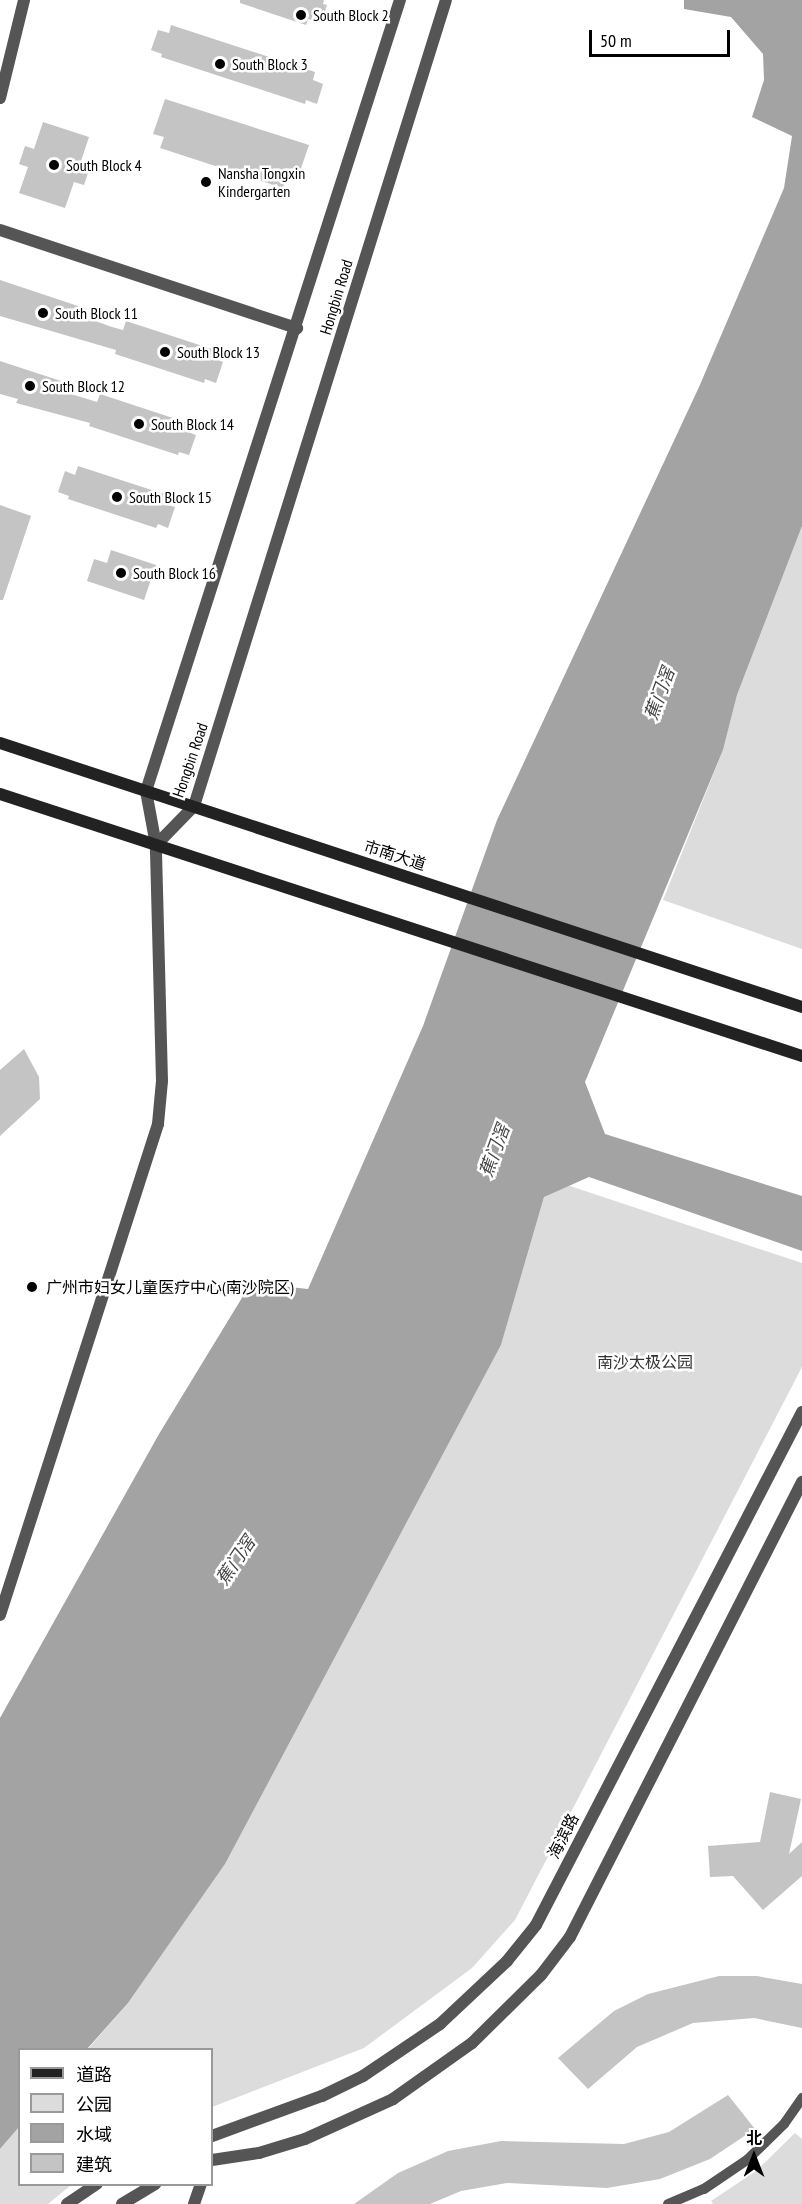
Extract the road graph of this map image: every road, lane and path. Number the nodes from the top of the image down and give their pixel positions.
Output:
1 (24, 0) edge
2 (400, 0) edge
3 (446, 0) edge
4 (0, 98) edge
5 (0, 230) edge
6 (297, 328) junction
7 (0, 743) edge
8 (146, 791) junction
9 (0, 794) edge
10 (194, 806) junction
11 (156, 845) junction
12 (802, 1007) edge
13 (802, 1056) edge
14 (802, 1412) edge
15 (802, 1482) edge
16 (0, 1616) edge
17 (802, 2098) edge
18 (213, 2136) edge
19 (213, 2160) edge
20 (94, 2186) edge
21 (152, 2186) edge
22 (200, 2186) edge
23 (67, 2204) edge
24 (122, 2204) edge
25 (194, 2204) edge
26 (668, 2204) edge

1 - 4 street
2 - 6 street, Hongbin Road
3 - 10 street, Hongbin Road
5 - 6 street
6 - 8 street, Hongbin Road
7 - 8 main road, 市南大道
8 - 10 main road, 市南大道
8 - 11 street, Hongbin Road
9 - 11 main road
10 - 11 street, Hongbin Road
10 - 12 main road, 市南大道
11 - 13 main road
11 - 16 street
14 - 18 street, 海滨路
15 - 19 street
17 - 26 lane
20 - 23 street
21 - 24 street
22 - 25 street

